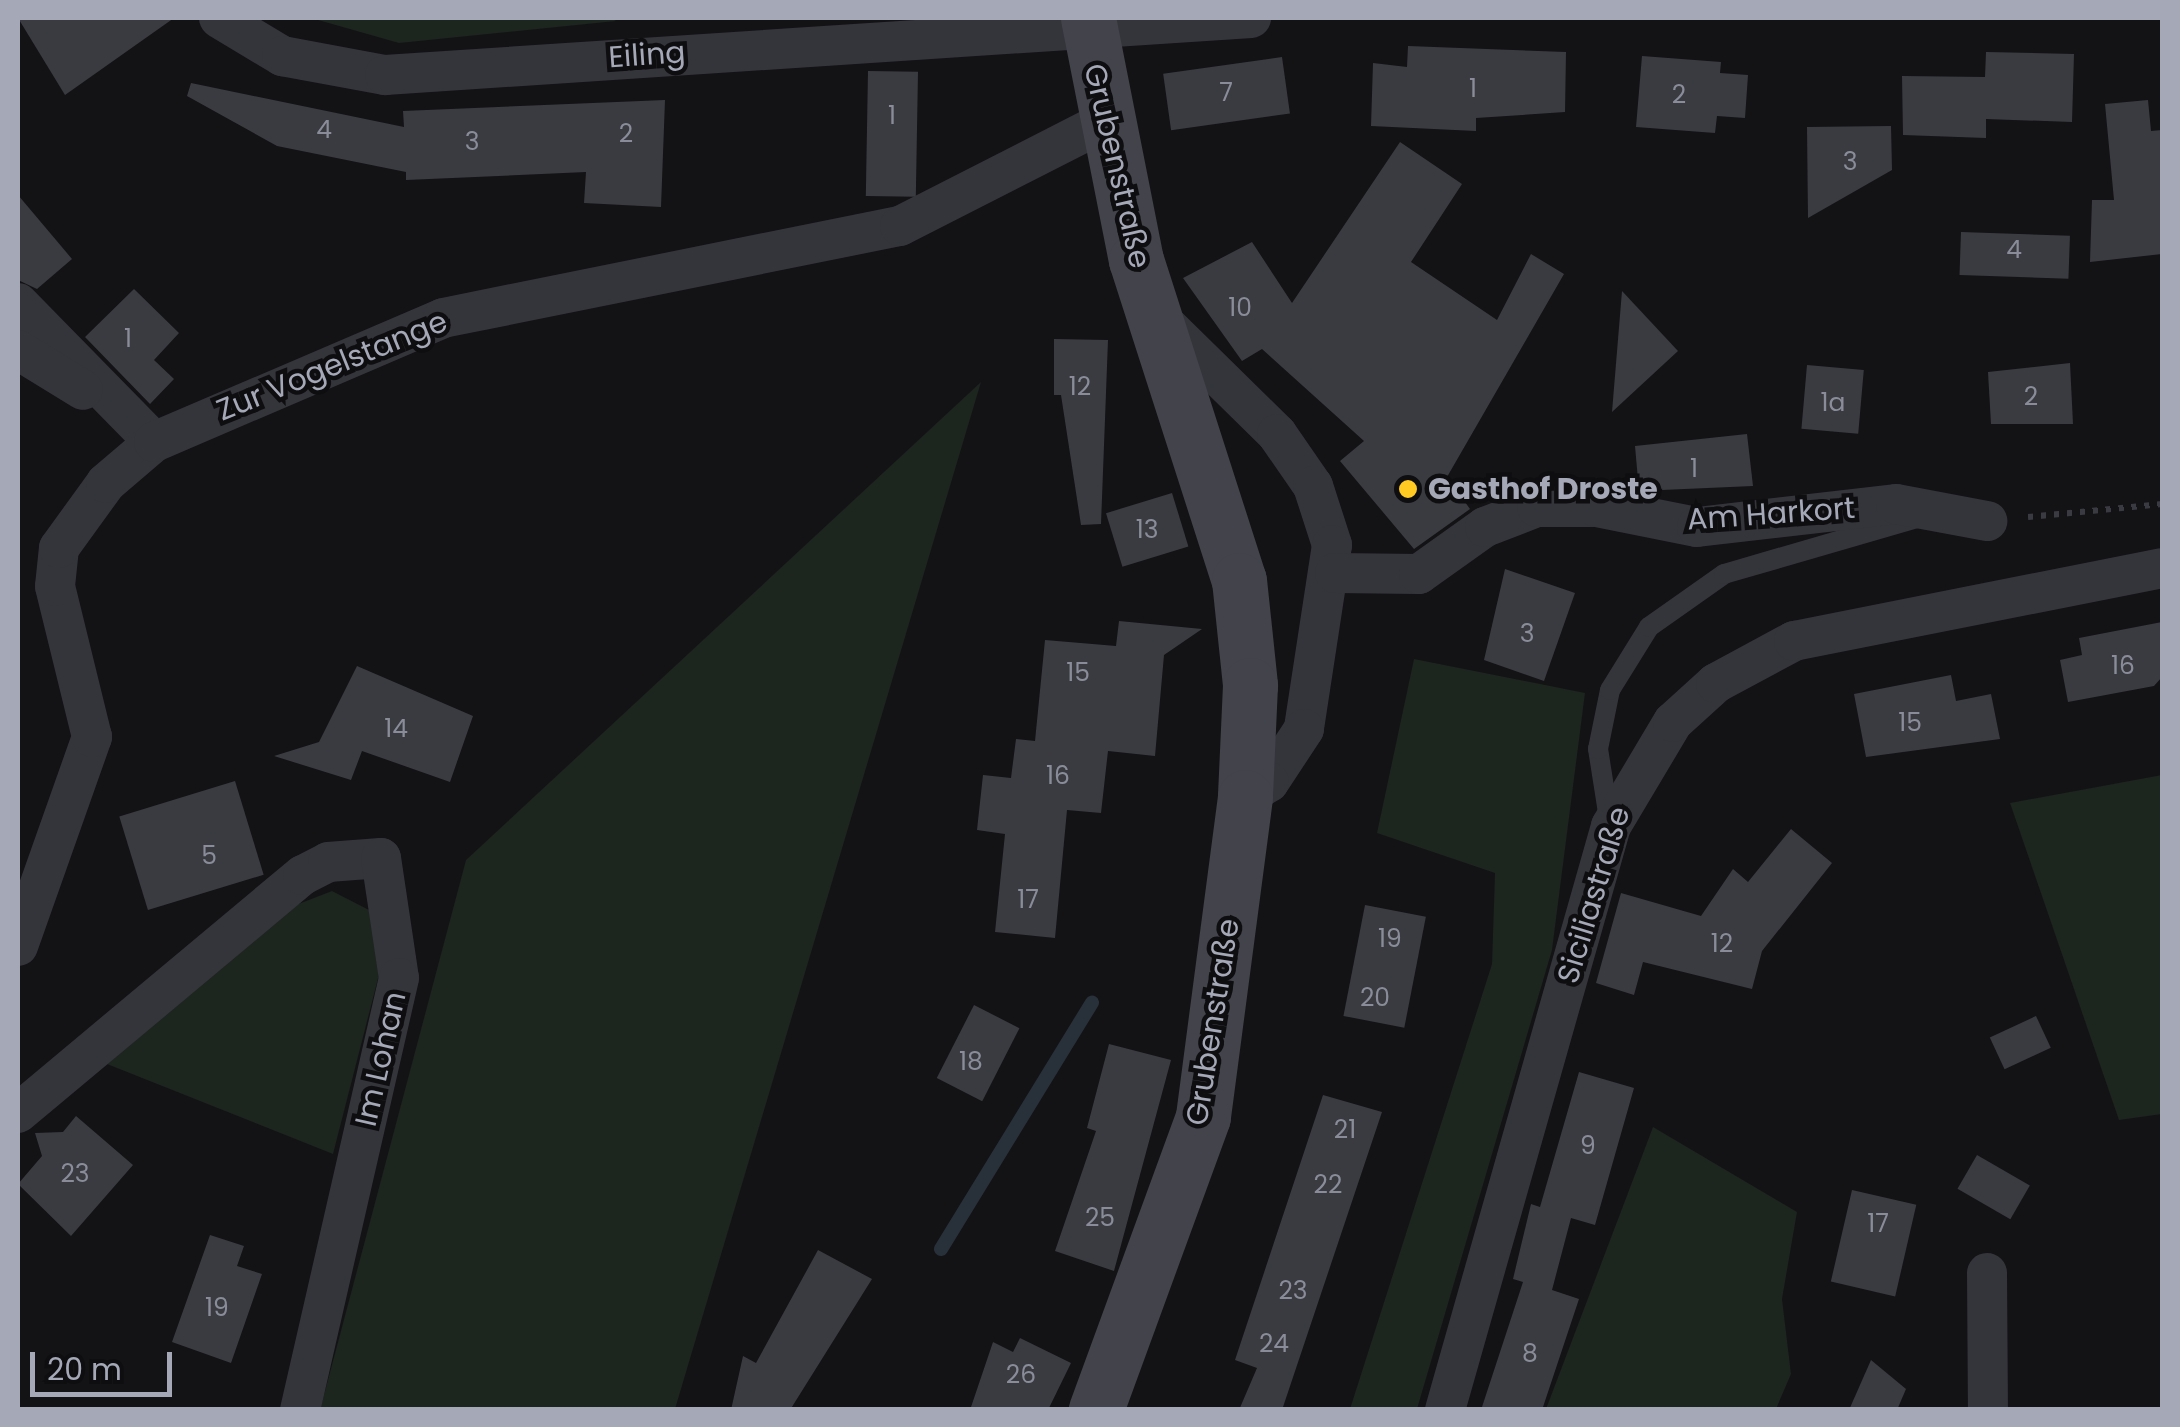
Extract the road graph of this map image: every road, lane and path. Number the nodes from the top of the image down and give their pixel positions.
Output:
1 (218, 18) edge
2 (1252, 18) edge
3 (1088, 25) edge
4 (1102, 123) junction
5 (18, 303) edge
6 (1153, 313) junction
7 (18, 350) edge
8 (114, 402) junction
9 (154, 442) junction
10 (2162, 504) edge
11 (1942, 509) junction
12 (1987, 520) joint
13 (2162, 568) edge
14 (1335, 573) junction
15 (1245, 797) junction
16 (1610, 826) junction
17 (18, 946) edge
18 (18, 1113) edge
19 (1988, 1273) dead end
20 (300, 1410) edge
21 (1096, 1410) edge
22 (1445, 1410) edge
23 (1988, 1410) edge

1 - 3 street, Eiling
2 - 3 street, Eiling
3 - 4 main road, Grubenstraße
4 - 6 main road, Grubenstraße
4 - 9 street, Zur Vogelstange
5 - 8 street
6 - 14 street, Grubenstraße
6 - 15 main road, Grubenstraße
7 - 8 street
8 - 9 street
9 - 17 street, Zur Vogelstange
10 - 12 path
11 - 12 street, Am Harkort
11 - 14 street, Am Harkort
11 - 16 lane
13 - 16 street, Siciliastraße
14 - 15 street, Grubenstraße
15 - 21 main road, Grubenstraße
16 - 22 street, Siciliastraße
18 - 20 street, Im Lohan
19 - 23 street

